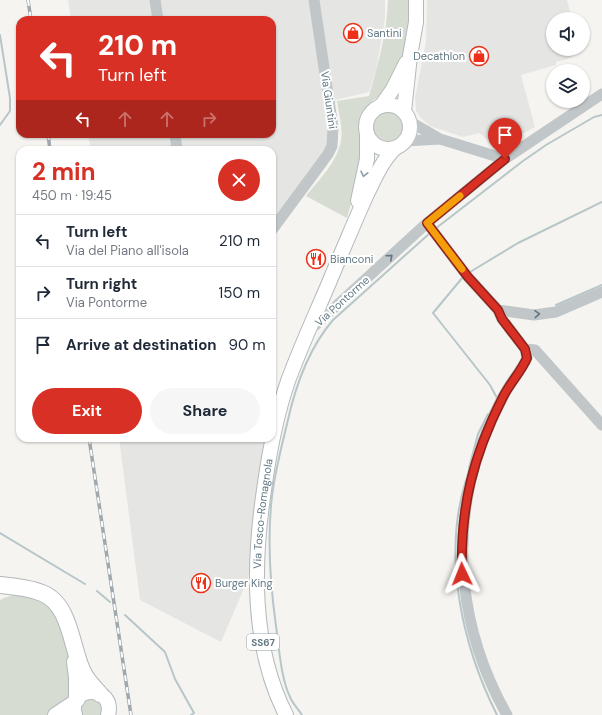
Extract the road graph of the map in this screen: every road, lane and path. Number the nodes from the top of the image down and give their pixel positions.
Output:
1 (155, 0) edge
2 (314, 0) edge
3 (416, 0) edge
4 (157, 16) edge
5 (410, 56) junction
6 (602, 94) edge
7 (602, 101) edge
8 (590, 102) edge
9 (590, 103) edge
10 (381, 106) junction
11 (581, 108) edge
12 (406, 116) junction
13 (367, 135) junction
14 (440, 139) junction
15 (400, 145) junction
16 (505, 159) junction
17 (276, 225) edge
18 (352, 227) junction
19 (431, 228) junction
20 (602, 292) edge
21 (498, 310) junction
22 (309, 330) junction
23 (525, 349) junction
24 (276, 424) edge
25 (602, 425) edge
26 (271, 442) edge
27 (0, 585) edge
28 (24, 589) junction
29 (0, 597) edge
30 (73, 644) junction
31 (100, 694) junction
32 (76, 705) edge
33 (109, 713) edge
34 (55, 715) edge
35 (286, 715) edge
36 (507, 715) edge

1 - 4 street
2 - 17 street, Via Giuntini
3 - 5 main road
5 - 10 main road
5 - 12 main road
6 - 8 street, Via Pontorme
7 - 9 street
10 - 12 main road
10 - 13 main road
11 - 16 street, Via Pontorme
12 - 14 street
12 - 15 main road
13 - 15 main road
13 -> 18 main road
14 - 15 street
14 - 16 street
15 - 18 main road
16 - 19 street, Via Pontorme
18 - 22 main road, Via Tosco-Romagnola
19 - 21 street
22 -> 19 street, Via Pontorme
21 -> 20 street
21 - 23 street
22 - 24 main road, Via Tosco-Romagnola / SS67
23 - 25 street
23 - 36 street
26 - 35 main road, Via Tosco-Romagnola / SS67
27 - 28 highway
28 - 29 highway
28 - 30 highway
30 - 31 highway
30 - 32 highway
31 - 32 main road
31 - 33 main road
32 - 34 main road

